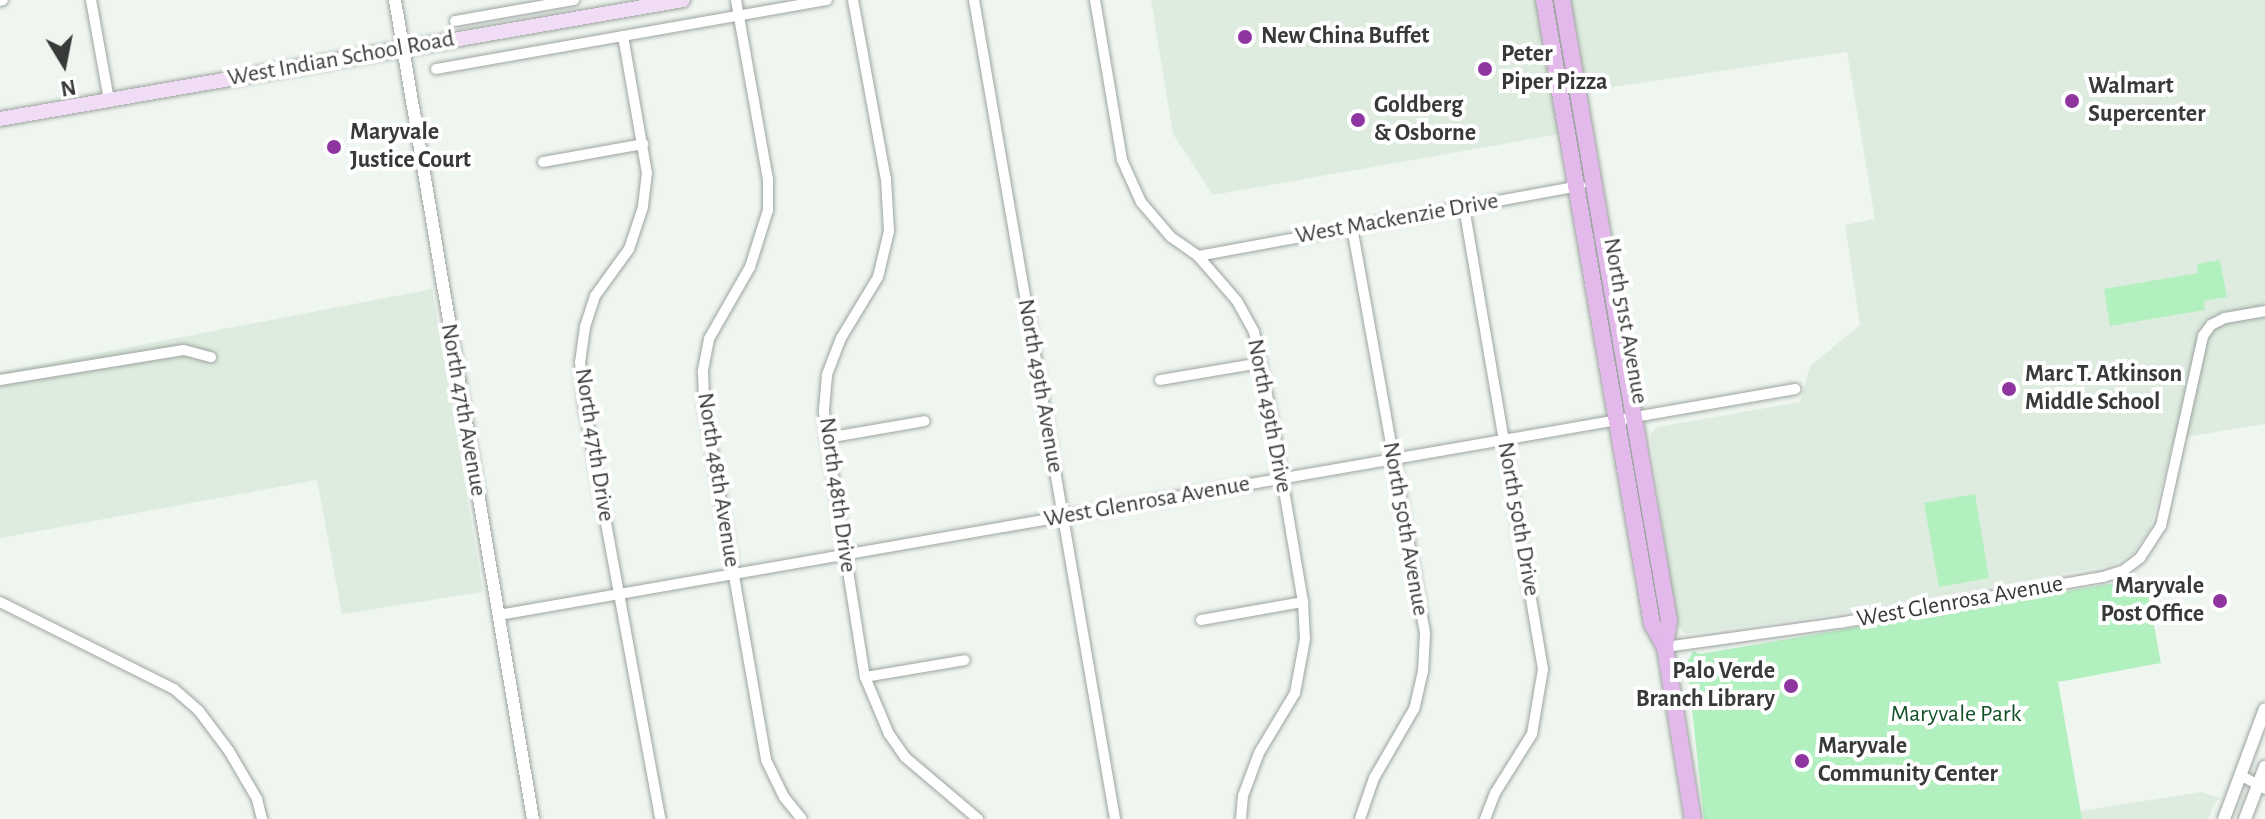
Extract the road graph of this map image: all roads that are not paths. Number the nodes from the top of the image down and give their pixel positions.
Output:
1 (91, 0) edge
2 (395, 0) edge
3 (574, 0) edge
4 (683, 0) edge
5 (736, 0) edge
6 (827, 0) edge
7 (853, 0) edge
8 (974, 0) edge
9 (1095, 0) edge
10 (1544, 0) edge
11 (1562, 0) edge
12 (632, 4) edge
13 (515, 5) edge
14 (739, 15) junction
15 (455, 21) dead end
16 (623, 36) junction
17 (404, 48) junction
18 (436, 69) dead end
19 (109, 100) junction
20 (0, 119) edge
21 (643, 144) junction
22 (543, 162) dead end
23 (1596, 183) junction
24 (1577, 187) junction
25 (1464, 207) junction
26 (1352, 227) junction
27 (1198, 256) junction
28 (2265, 311) edge
29 (211, 357) dead end
30 (1261, 363) junction
31 (0, 380) edge
32 (1160, 380) dead end
33 (1795, 389) dead end
34 (1636, 418) junction
35 (925, 421) dead end
36 (1618, 421) junction
37 (827, 438) junction
38 (1503, 441) junction
39 (1392, 460) junction
40 (1281, 479) junction
41 (1062, 517) junction
42 (846, 555) junction
43 (732, 574) junction
44 (619, 594) junction
45 (0, 602) edge
46 (1303, 602) junction
47 (499, 615) junction
48 (1201, 620) dead end
49 (1665, 647) junction
50 (965, 660) dead end
51 (865, 677) junction
52 (2265, 709) edge
53 (2265, 767) edge
54 (2242, 776) junction
55 (2262, 788) edge
56 (262, 819) edge
57 (533, 819) edge
58 (660, 819) edge
59 (802, 819) edge
60 (978, 819) edge
61 (1115, 819) edge
62 (1241, 819) edge
63 (1360, 819) edge
64 (1485, 819) edge
65 (1693, 819) edge
66 (2224, 819) edge
67 (2245, 819) edge

1 - 19 street
2 - 17 street, North 47th Avenue
3 - 13 street, West Indian School Road
4 - 12 main road, West Indian School Road
5 - 14 street, North 48th Avenue
6 - 14 street, West Indian School Road
7 - 37 street, North 48th Drive
8 - 41 street, North 49th Avenue
9 - 27 street, North 49th Drive
10 - 24 main road, North 51st Avenue
11 - 23 main road, North 51st Avenue
12 - 17 main road, West Indian School Road
13 - 15 street, West Indian School Road
14 - 16 street, West Indian School Road
14 - 43 street, North 48th Avenue
16 - 18 street, West Indian School Road
16 - 21 street, North 47th Drive
17 - 19 main road, West Indian School Road
17 - 47 street, North 47th Avenue
19 - 20 main road, West Indian School Road
21 - 22 street
21 - 44 street, North 47th Drive
23 - 24 street, West Mackenzie Drive
23 - 34 main road, North 51st Avenue
24 - 25 street, West Mackenzie Drive
24 - 36 main road, North 51st Avenue
25 - 26 street, West Mackenzie Drive
25 - 38 street, North 50th Drive
26 - 27 street, West Mackenzie Drive
26 - 39 street, North 50th Avenue
27 - 30 street, North 49th Drive
28 - 49 street, West Glenrosa Avenue
29 - 31 street
30 - 32 street
30 - 40 street, North 49th Drive
33 - 34 street, West Glenrosa Avenue
34 - 36 street, West Glenrosa Avenue
34 - 49 main road, North 51st Avenue
35 - 37 street
36 - 38 street, West Glenrosa Avenue
36 - 49 main road, North 51st Avenue
37 - 42 street, North 48th Drive
38 - 39 street, West Glenrosa Avenue
38 - 64 street, North 50th Drive
39 - 40 street, West Glenrosa Avenue
39 - 63 street, North 50th Avenue
40 - 41 street, West Glenrosa Avenue
40 - 46 street, North 49th Drive
41 - 42 street, West Glenrosa Avenue
41 - 61 street, North 49th Avenue
42 - 43 street, West Glenrosa Avenue
42 - 51 street, North 48th Drive
43 - 44 street, West Glenrosa Avenue
43 - 59 street, North 48th Avenue
44 - 47 street, West Glenrosa Avenue
44 - 58 street, North 47th Drive
45 - 56 street
46 - 48 street
46 - 62 street, North 49th Drive
47 - 57 street, North 47th Avenue
49 - 65 main road, North 51st Avenue
50 - 51 street
51 - 60 street, North 48th Drive
52 - 54 street
53 - 55 street
54 - 55 street
54 - 66 street
55 - 67 street

